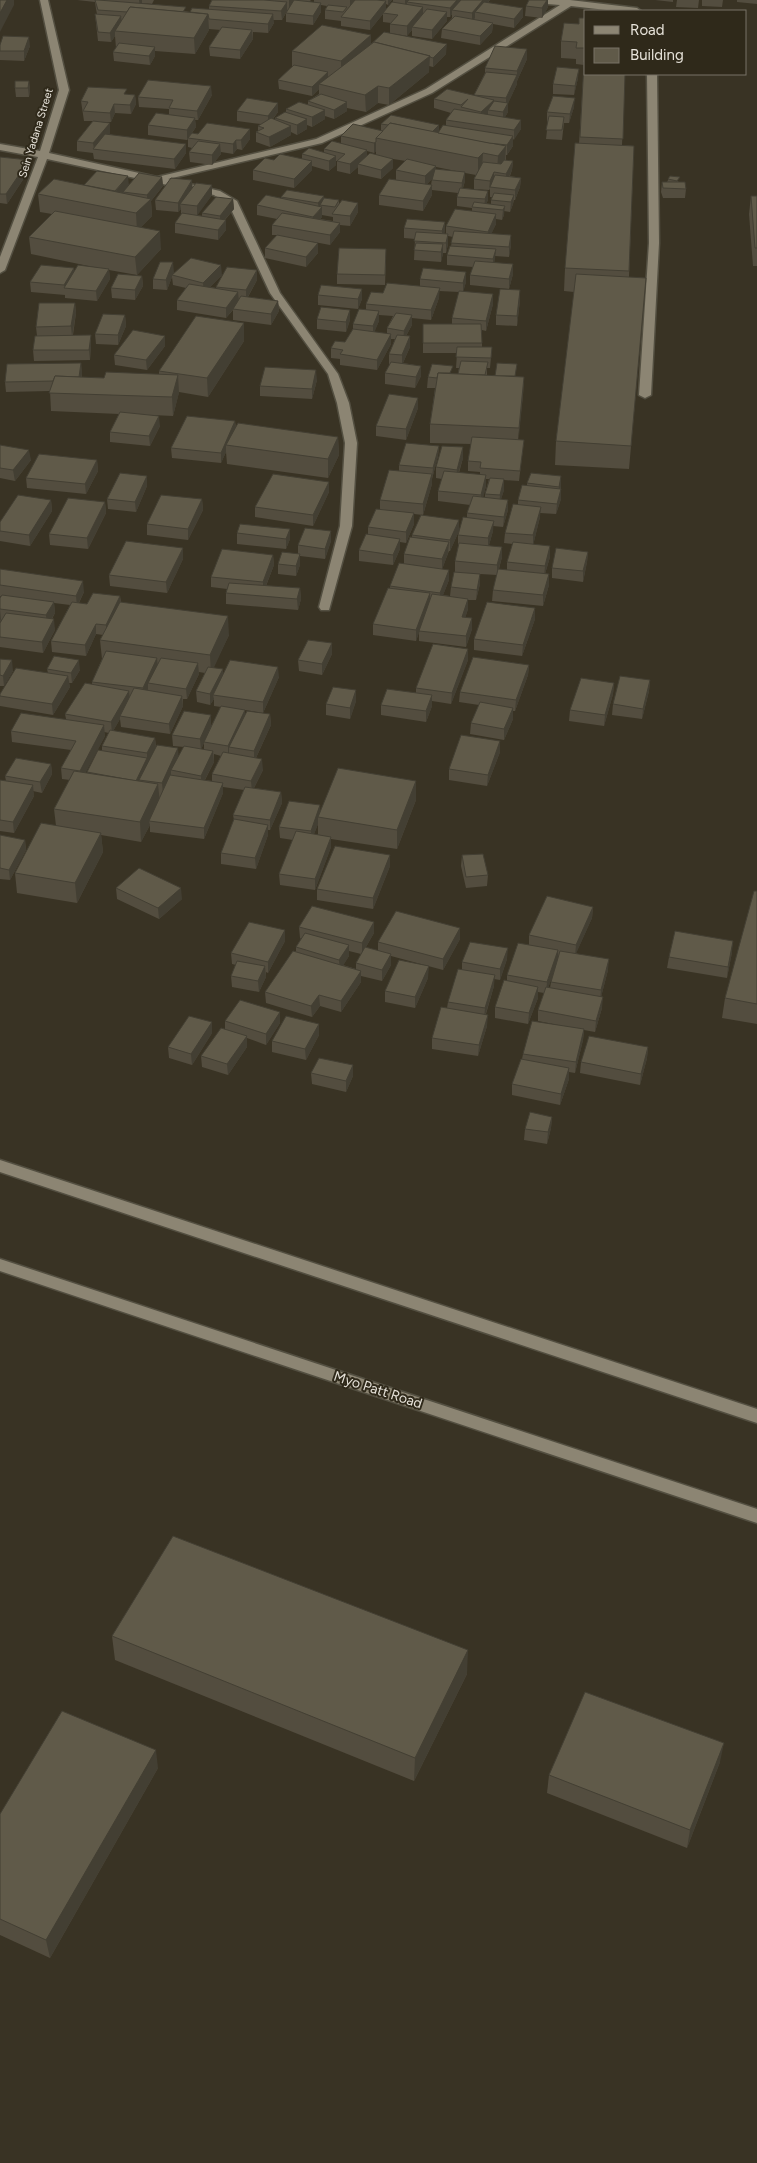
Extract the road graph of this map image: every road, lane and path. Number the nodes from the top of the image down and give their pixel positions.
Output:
1 (44, 0) edge
2 (535, 0) edge
3 (570, 4) junction
4 (627, 10) edge
5 (652, 75) edge
6 (0, 147) edge
7 (44, 155) junction
8 (157, 179) junction
9 (0, 270) edge
10 (645, 395) dead end
11 (325, 607) dead end
12 (0, 1166) edge
13 (0, 1265) edge
14 (757, 1416) edge
15 (757, 1516) edge

1 - 7 street, Sein Yadana Street
2 - 3 street
3 - 4 street
3 - 8 street
5 - 10 street
6 - 7 street
7 - 8 street
7 - 9 street, Sein Yadana Street
8 - 11 street
12 - 14 street
13 - 15 street, Myo Patt Road

